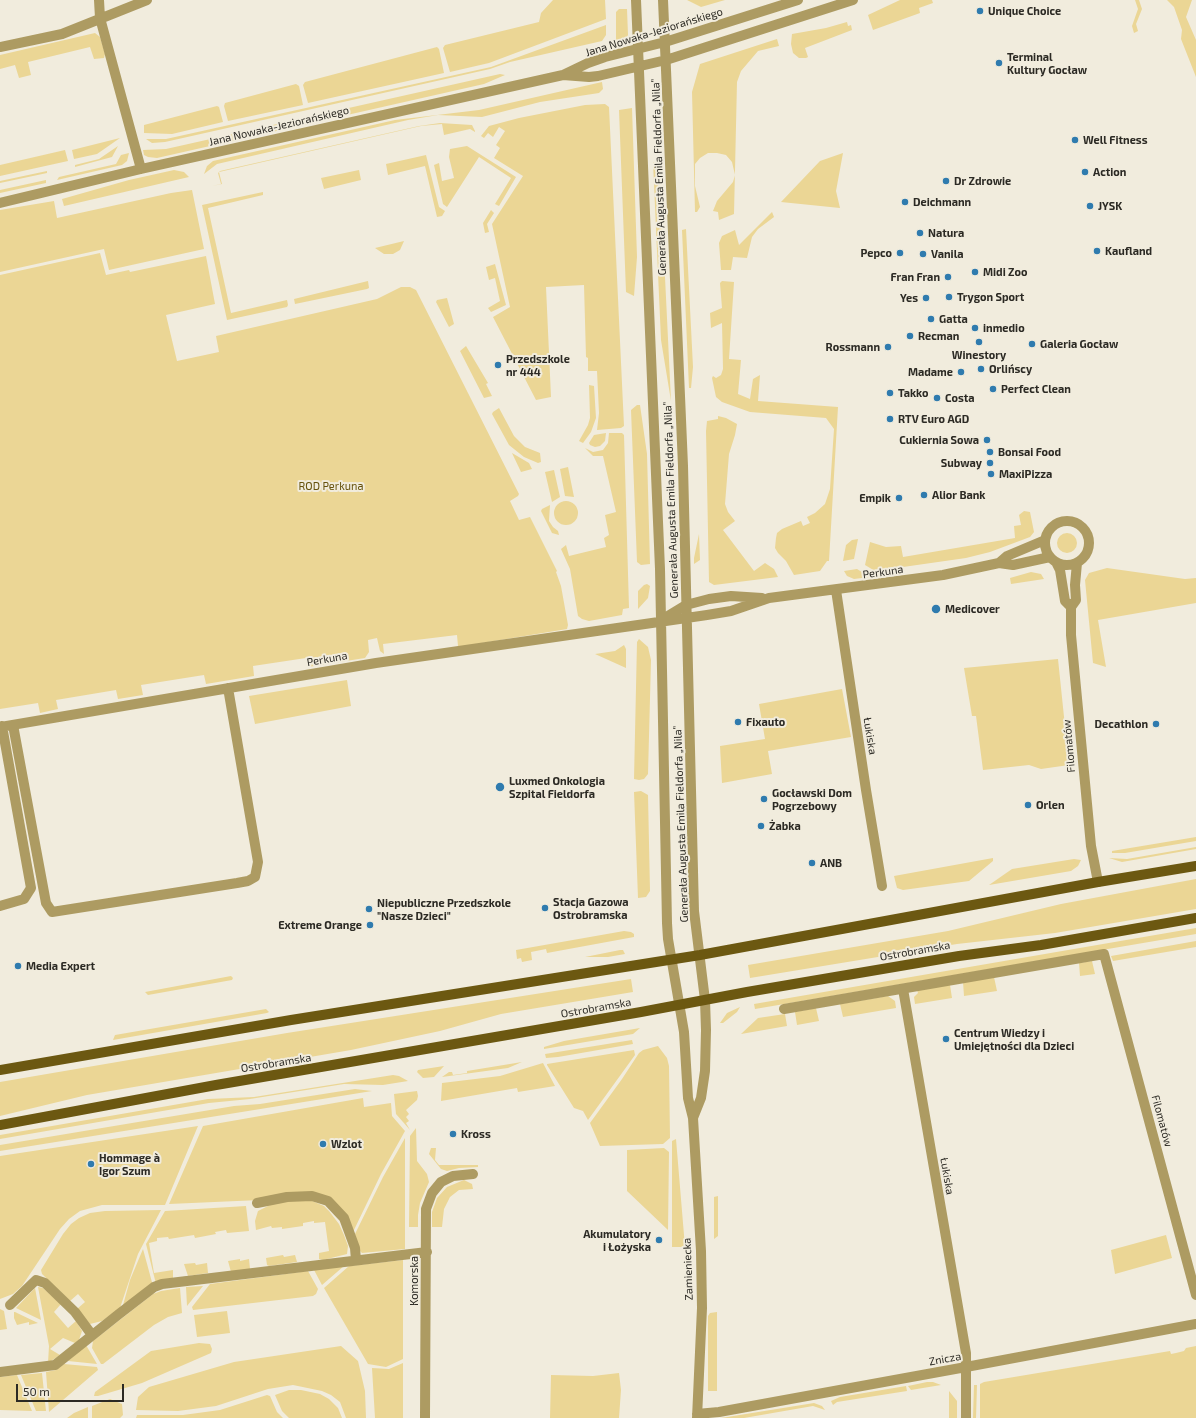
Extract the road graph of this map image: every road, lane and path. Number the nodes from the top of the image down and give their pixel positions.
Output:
1 (99, 0) edge
2 (147, 0) edge
3 (636, 0) edge
4 (663, 0) edge
5 (798, 0) edge
6 (854, 0) edge
7 (100, 18) junction
8 (665, 42) junction
9 (0, 47) edge
10 (639, 49) junction
11 (666, 60) junction
12 (640, 67) junction
13 (563, 75) junction
14 (141, 169) junction
15 (0, 203) edge
16 (1045, 540) junction
17 (1053, 560) junction
18 (1077, 562) junction
19 (999, 563) junction
20 (836, 590) junction
21 (769, 598) junction
22 (686, 605) junction
23 (1070, 607) junction
24 (686, 617) junction
25 (660, 622) junction
26 (228, 688) junction
27 (13, 725) junction
28 (1, 727) edge
29 (1196, 866) edge
30 (1098, 882) junction
31 (882, 886) dead end
32 (0, 906) edge
33 (1196, 918) edge
34 (700, 955) junction
35 (671, 960) junction
36 (903, 989) junction
37 (705, 1000) junction
38 (679, 1005) junction
39 (784, 1009) dead end
40 (0, 1070) edge
41 (693, 1118) junction
42 (0, 1125) edge
43 (473, 1174) dead end
44 (257, 1203) dead end
45 (427, 1252) junction
46 (356, 1260) junction
47 (1196, 1295) edge
48 (10, 1305) dead end
49 (1196, 1324) edge
50 (92, 1335) junction
51 (966, 1368) junction
52 (0, 1372) edge
53 (697, 1416) edge
54 (425, 1418) edge
55 (966, 1418) edge

1 - 7 street
2 - 7 street
3 - 10 street, Generała Augusta Emila Fieldorfa „Nila”
4 - 8 street, Generała Augusta Emila Fieldorfa „Nila”
5 - 8 street, Jana Nowaka-Jeziorańskiego
6 - 11 street, Jana Nowaka-Jeziorańskiego
7 - 9 street
7 - 14 street
8 - 10 street, Jana Nowaka-Jeziorańskiego
8 - 11 street, Generała Augusta Emila Fieldorfa „Nila”
10 - 12 street, Generała Augusta Emila Fieldorfa „Nila”
10 - 13 street, Jana Nowaka-Jeziorańskiego
11 - 12 street, Jana Nowaka-Jeziorańskiego
11 - 22 street, Generała Augusta Emila Fieldorfa „Nila”
12 - 13 street, Jana Nowaka-Jeziorańskiego
12 - 25 street, Generała Augusta Emila Fieldorfa „Nila”
13 - 14 street, Jana Nowaka-Jeziorańskiego
14 - 15 street, Jana Nowaka-Jeziorańskiego
16 - 17 street
16 - 18 street
16 - 19 street, Perkuna
17 - 18 street
17 - 19 street, Perkuna
17 - 23 street, Filomatów
18 - 23 street, Filomatów
19 - 20 street, Perkuna
20 - 21 street, Perkuna
20 - 31 street, Łukiska
21 - 22 street, Perkuna
21 - 24 street, Perkuna
22 - 24 street, Generała Augusta Emila Fieldorfa „Nila”
22 - 25 street, Perkuna
23 - 30 street, Filomatów
24 - 25 street, Perkuna
24 - 34 street, Generała Augusta Emila Fieldorfa „Nila”
25 - 26 street, Perkuna
25 - 35 street, Generała Augusta Emila Fieldorfa „Nila”
26 - 27 street, Perkuna
26 - 27 street
27 - 28 street, Perkuna
28 - 32 street
29 - 30 main road
30 - 34 main road
33 - 37 main road, Ostrobramska
34 - 35 main road
34 - 37 street, Generała Augusta Emila Fieldorfa „Nila”
35 - 38 street, Zamieniecka
35 - 40 main road
36 - 39 street
36 - 47 street, Filomatów
36 - 51 street, Łukiska
37 - 38 main road, Ostrobramska
37 - 41 street, Zamieniecka
38 - 41 street, Zamieniecka
38 - 42 main road, Ostrobramska
41 - 53 street, Zamieniecka
43 - 45 street, Komorska
44 - 46 street
45 - 46 street
45 - 54 street, Komorska
46 - 50 street
48 - 50 street
49 - 51 street, Znicza
50 - 52 street
51 - 53 street, Znicza
51 - 55 street, Łukiska

